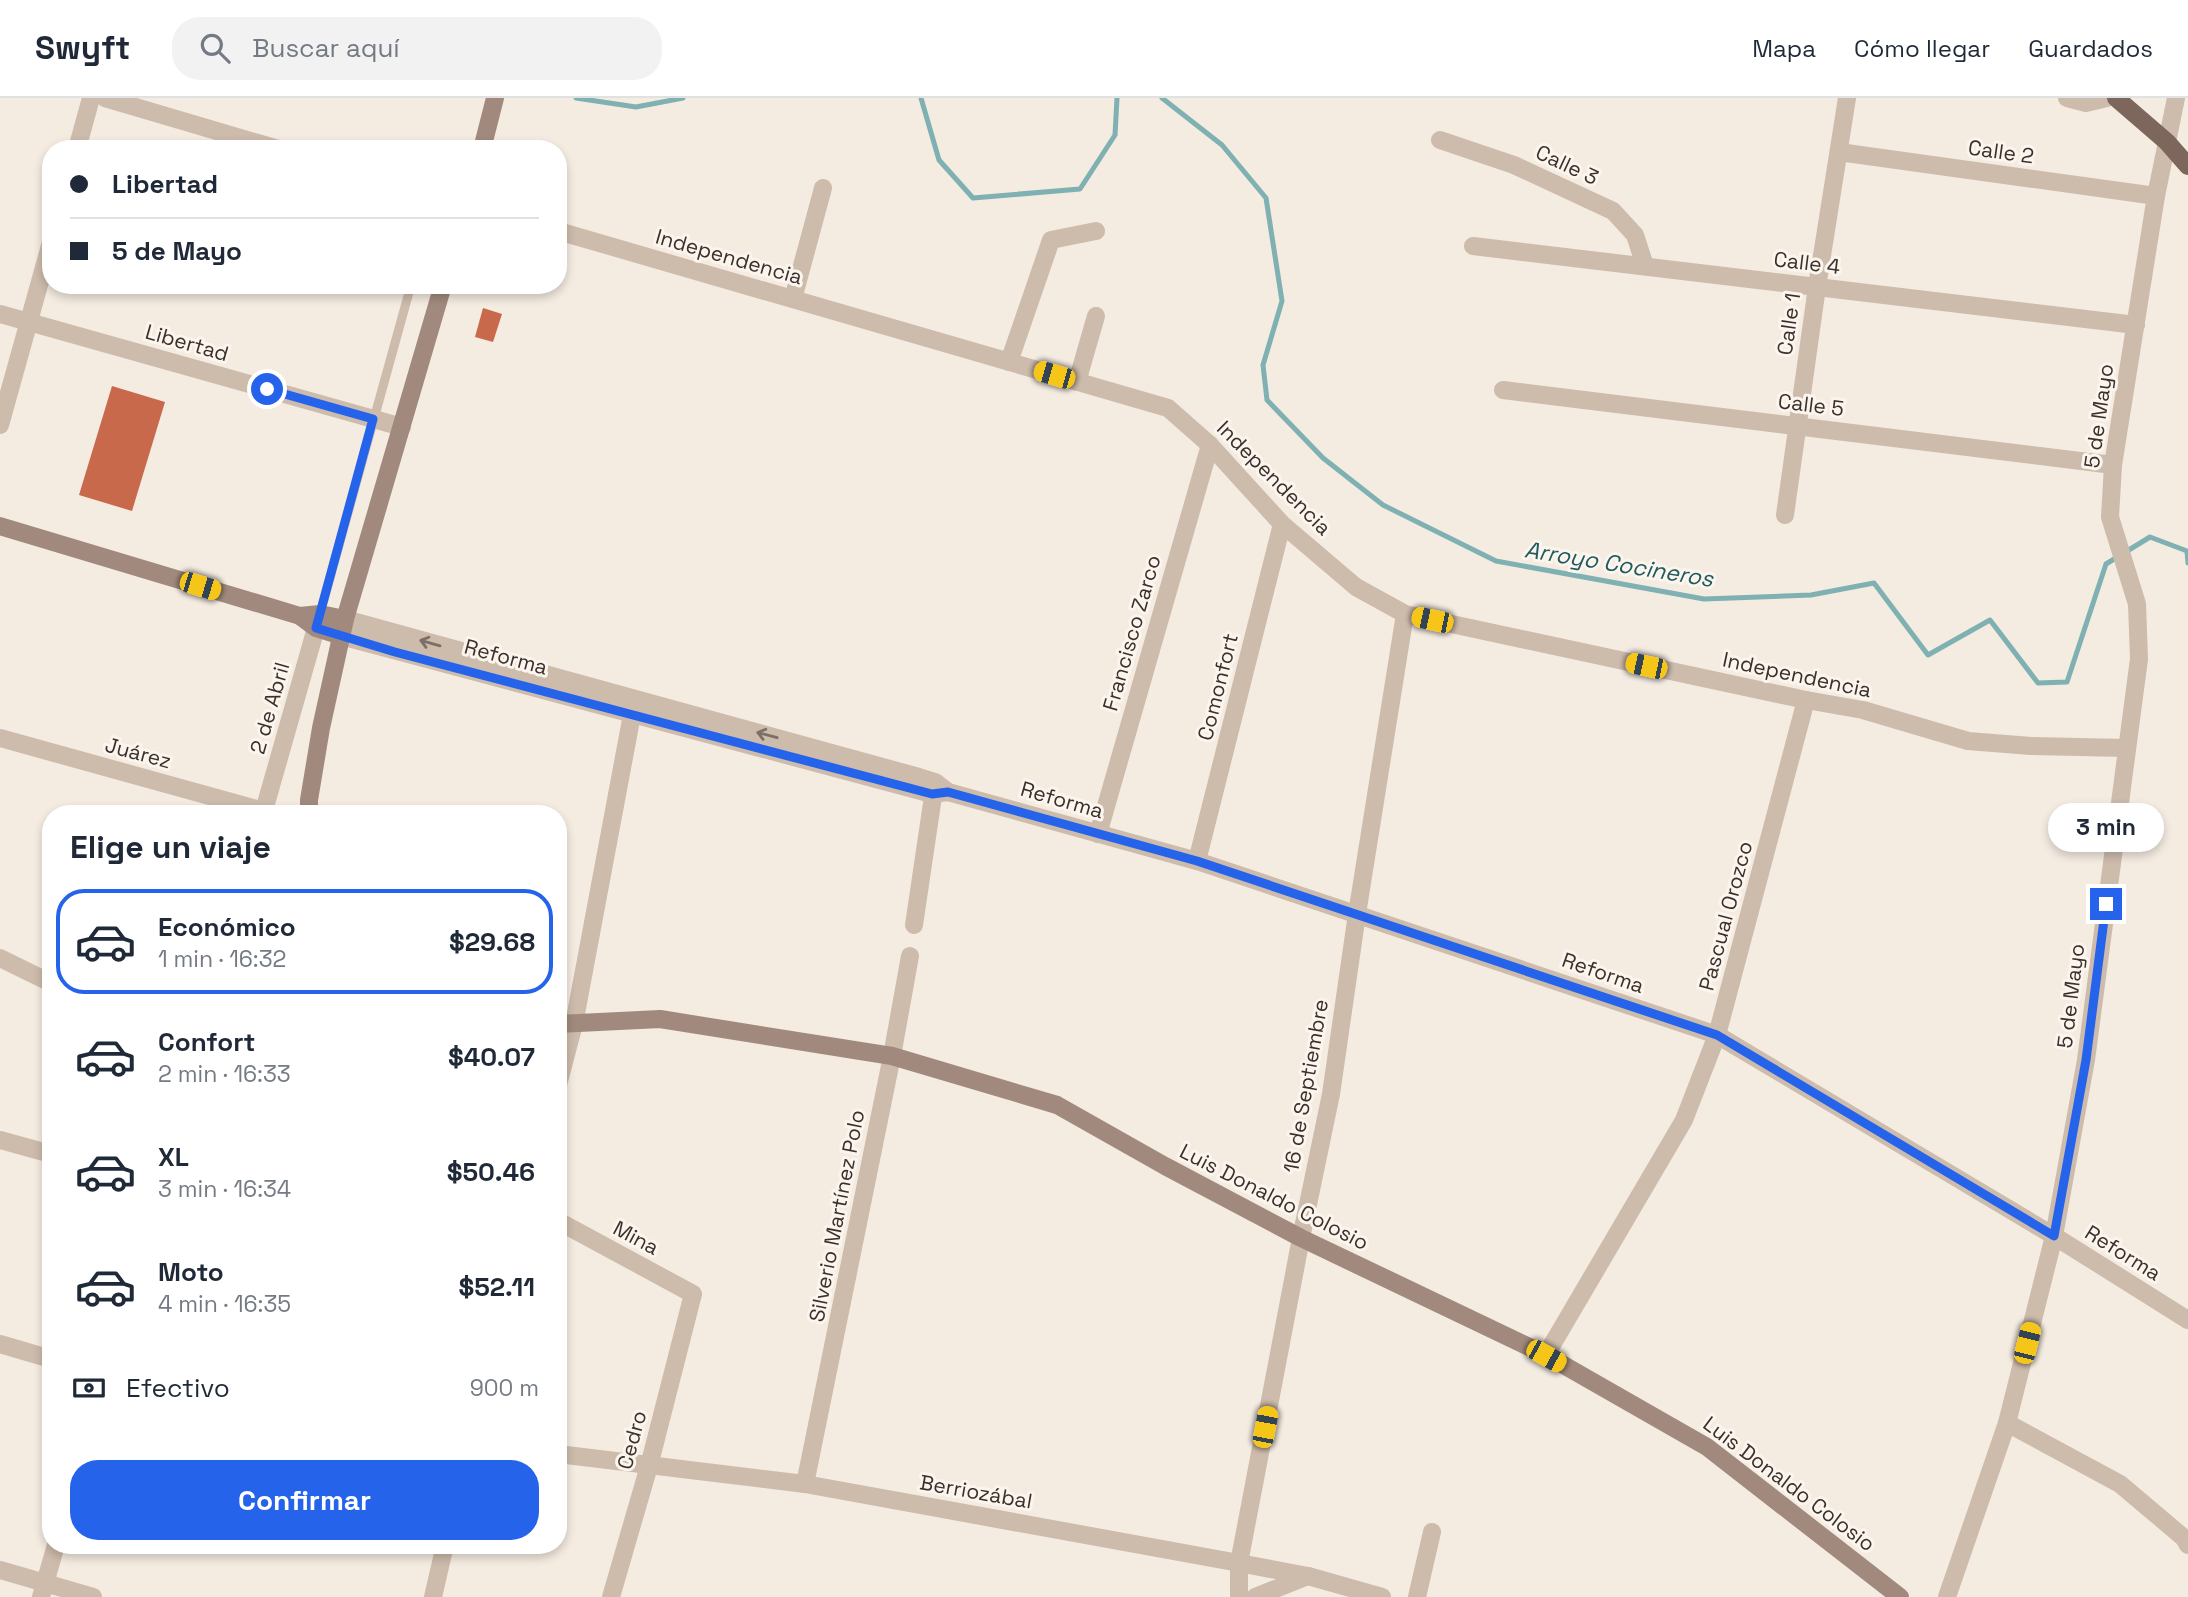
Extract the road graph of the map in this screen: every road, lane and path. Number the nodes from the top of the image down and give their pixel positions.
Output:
1 (91, 98) edge
2 (105, 98) edge
3 (1847, 98) edge
4 (2067, 98) edge
5 (2107, 98) edge
6 (2116, 98) edge
7 (2176, 98) edge
8 (493, 107) edge
9 (79, 140) edge
10 (247, 140) edge
11 (484, 140) edge
12 (1440, 140) dead end
13 (2166, 142) junction
14 (1839, 152) junction
15 (2188, 166) edge
16 (823, 188) dead end
17 (2156, 196) junction
18 (1096, 231) dead end
19 (567, 234) edge
20 (1473, 246) dead end
21 (1645, 266) junction
22 (42, 273) edge
23 (1817, 287) junction
24 (408, 294) edge
25 (440, 294) edge
26 (793, 299) junction
27 (0, 314) edge
28 (1096, 316) dead end
29 (28, 322) junction
30 (2136, 325) junction
31 (1009, 362) junction
32 (1077, 382) junction
33 (1503, 390) dead end
34 (373, 419) junction
35 (0, 425) edge
36 (1797, 426) junction
37 (402, 427) junction
38 (1210, 445) junction
39 (2113, 465) junction
40 (1785, 515) dead end
41 (1282, 524) junction
42 (0, 526) edge
43 (1405, 614) junction
44 (318, 621) junction
45 (343, 628) junction
46 (1806, 700) junction
47 (633, 706) junction
48 (0, 738) edge
49 (2126, 748) junction
50 (938, 790) junction
51 (239, 805) edge
52 (266, 805) edge
53 (309, 805) edge
54 (1098, 834) junction
55 (1197, 861) junction
56 (1357, 914) junction
57 (914, 925) dead end
58 (910, 956) dead end
59 (0, 958) edge
60 (42, 979) edge
61 (567, 1019) edge
62 (567, 1024) edge
63 (1717, 1035) junction
64 (892, 1055) junction
65 (0, 1140) edge
66 (42, 1152) edge
67 (567, 1226) edge
68 (2054, 1236) junction
69 (1301, 1238) junction
70 (693, 1294) joint
71 (2188, 1320) edge
72 (0, 1344) edge
73 (42, 1356) edge
74 (1546, 1356) junction
75 (2007, 1423) junction
76 (567, 1455) edge
77 (649, 1466) junction
78 (805, 1484) junction
79 (1432, 1532) dead end
80 (2188, 1545) edge
81 (53, 1554) edge
82 (443, 1554) edge
83 (1239, 1563) junction
84 (0, 1570) edge
85 (1308, 1576) junction
86 (43, 1590) edge
87 (93, 1597) edge
88 (433, 1597) edge
89 (611, 1597) edge
90 (1239, 1597) edge
91 (1255, 1597) edge
92 (1382, 1597) edge
93 (1417, 1597) edge
94 (1900, 1597) edge
95 (1947, 1597) edge

1 - 9 street
2 - 10 street
3 - 14 street, Calle 1
4 - 5 street
6 - 13 main road
7 - 13 street, 5 de Mayo
8 - 11 main road
12 - 21 street, Calle 3
13 - 15 main road
13 - 17 street, 5 de Mayo
14 - 17 street, Calle 2
14 - 23 street, Calle 1
16 - 26 street
17 - 30 street, 5 de Mayo
18 - 31 street
19 - 26 street, Independencia
20 - 21 street, Calle 4
21 - 23 street, Calle 4
22 - 29 street
23 - 30 street, Calle 4
23 - 36 street, Calle 1
24 - 34 lane
25 - 37 main road
26 - 31 street, Independencia
27 - 29 street, Libertad
28 - 32 street
29 - 34 street, Libertad
29 - 35 street
30 - 39 street, 5 de Mayo
31 - 32 street, Independencia
32 - 38 street, Independencia
33 - 36 street, Calle 5
34 - 37 street, Libertad
34 - 44 lane
36 - 39 street, Calle 5
36 - 40 street, Calle 1
37 - 45 main road
38 - 41 street, Independencia
38 - 54 street, Francisco Zarco
39 - 49 street, 5 de Mayo
41 - 43 street, Independencia
41 - 55 street, Comonfort
42 - 44 main road, Reforma
43 - 46 street, Independencia
43 - 56 street, 16 de Septiembre
44 - 45 main road, Reforma
44 - 52 street, 2 de Abril
45 - 47 street, Reforma
45 - 53 main road
46 - 49 street, Independencia
46 - 63 street, Pascual Orozco
47 - 50 street, Reforma
47 - 61 street
48 - 51 street, Juárez
49 - 68 street, 5 de Mayo
50 - 54 street, Reforma
50 - 57 street
54 - 55 street, Reforma
55 - 56 street, Reforma
56 - 63 street, Reforma
56 - 69 street, 16 de Septiembre
58 - 64 street, Silverio Martínez Polo
59 - 60 street
62 - 64 main road, Luis Donaldo Colosio
63 - 68 street, Reforma
63 - 74 street, Pascual Orozco
64 - 69 main road, Luis Donaldo Colosio
64 - 78 street, Silverio Martínez Polo
65 - 66 street
67 - 70 street, Mina
68 - 71 street, Reforma
68 - 75 street, 5 de Mayo
69 - 74 main road, Luis Donaldo Colosio
69 - 83 street, 16 de Septiembre
70 - 77 street, Cedro
72 - 73 street
74 - 94 main road, Luis Donaldo Colosio
75 - 80 street
75 - 95 street, 5 de Mayo
76 - 77 street, Berriozábal
77 - 78 street, Berriozábal
77 - 89 street, Cedro
78 - 83 street, Berriozábal
79 - 93 street
81 - 86 street
82 - 88 street
83 - 85 street, Berriozábal
83 - 90 street, 16 de Septiembre
84 - 86 street
85 - 91 street
85 - 92 street, Berriozábal
86 - 87 street

